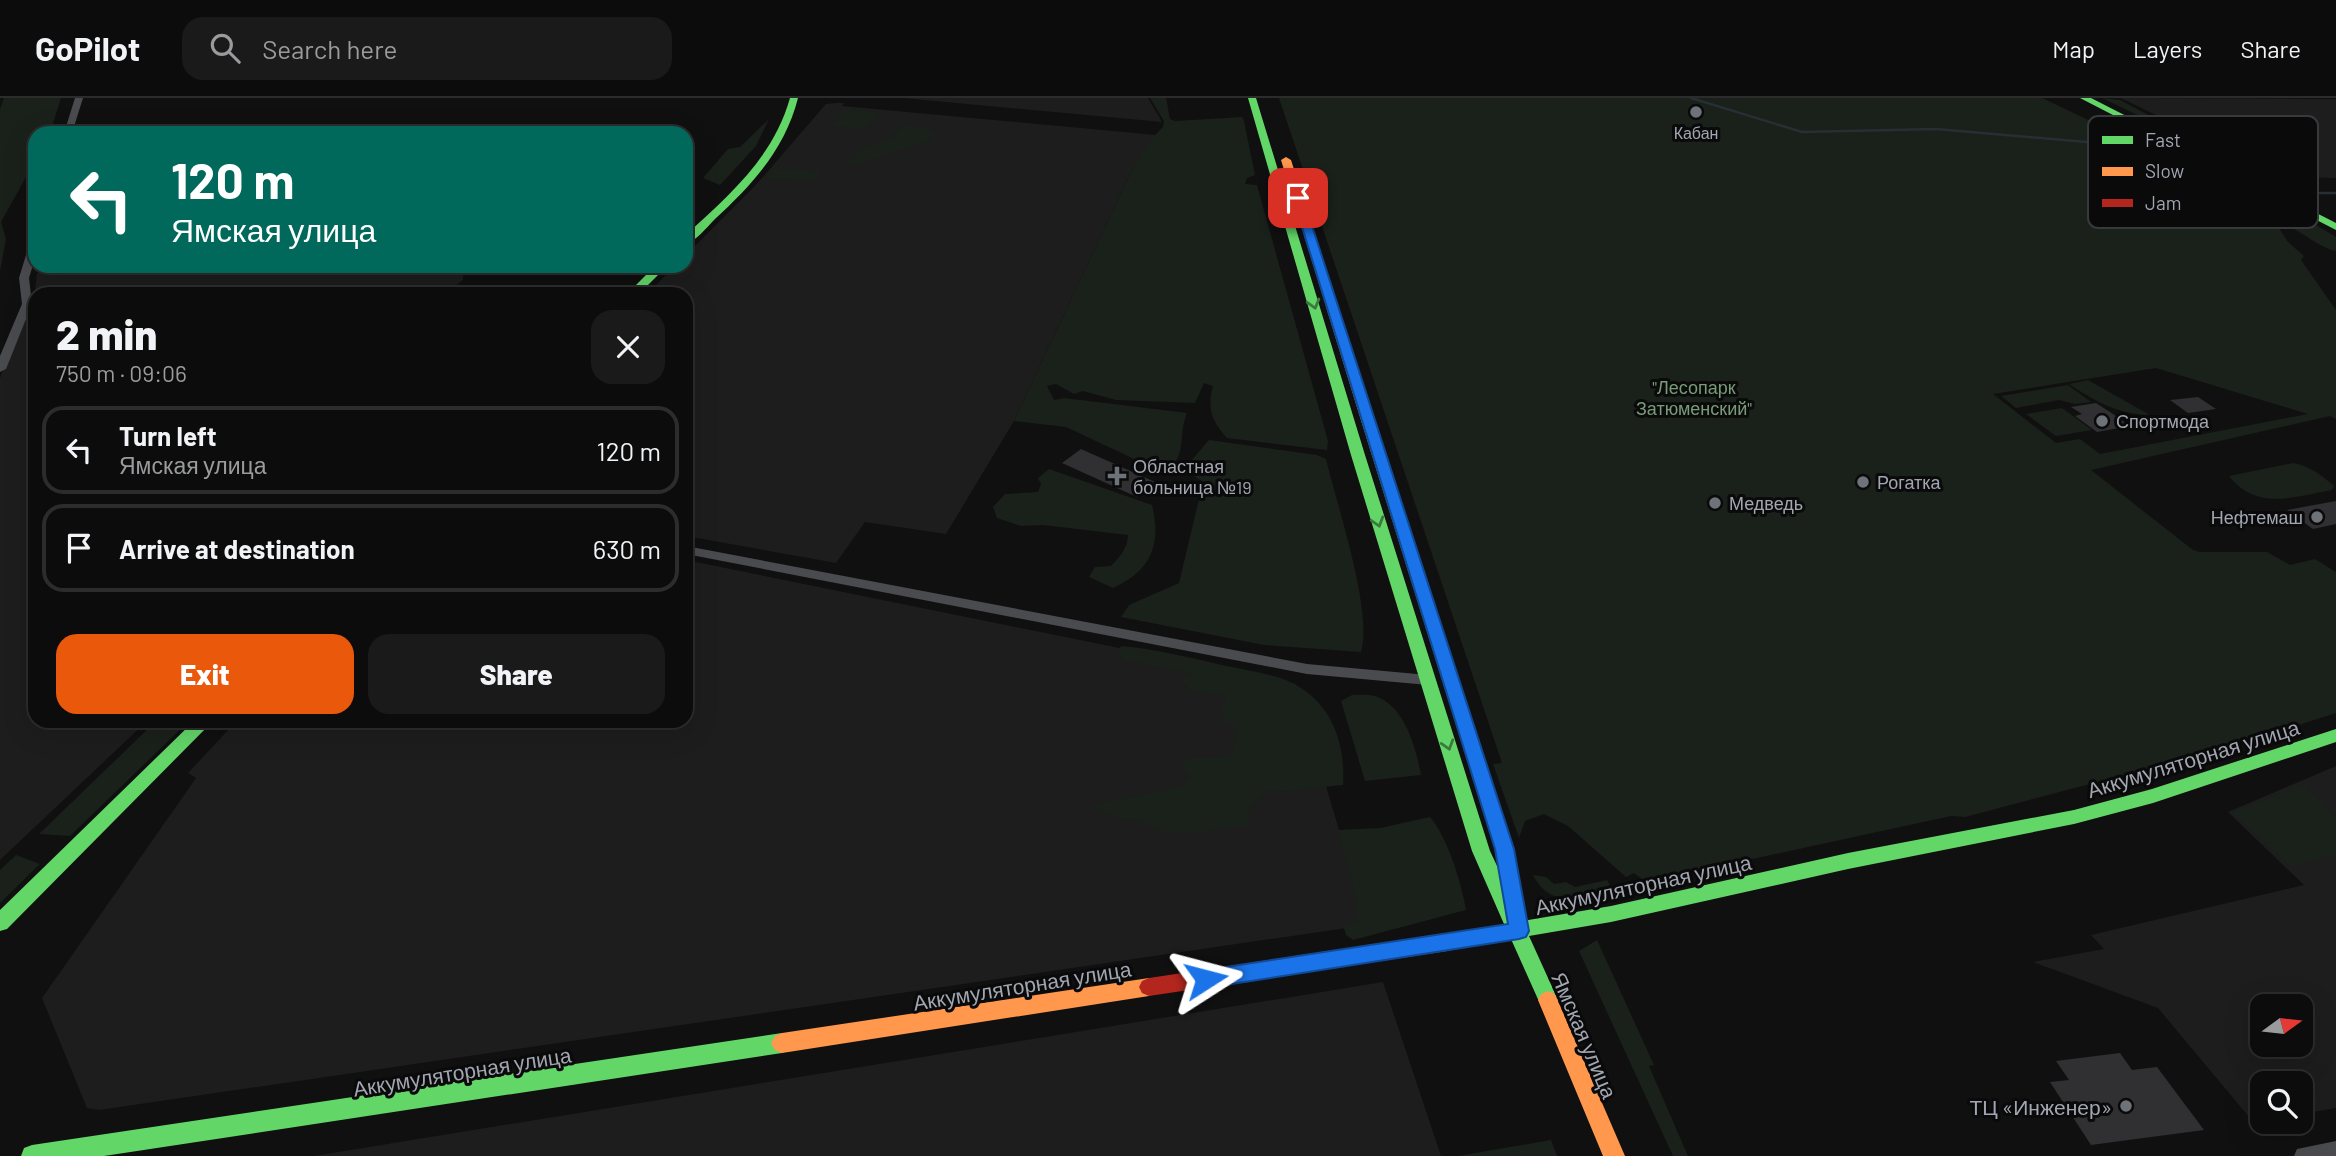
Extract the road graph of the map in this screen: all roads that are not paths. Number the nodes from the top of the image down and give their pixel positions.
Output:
1 (79, 98) edge
2 (794, 98) edge
3 (1252, 98) edge
4 (1266, 98) edge
5 (2084, 98) edge
6 (2119, 116) edge
7 (70, 126) edge
8 (2318, 218) edge
9 (2336, 227) edge
10 (693, 234) edge
11 (1302, 264) junction
12 (1320, 264) junction
13 (28, 265) edge
14 (654, 273) edge
15 (640, 287) edge
16 (0, 369) edge
17 (693, 551) edge
18 (1427, 680) junction
19 (198, 728) edge
20 (2336, 735) edge
21 (2, 923) edge
22 (1519, 931) junction
23 (2336, 1151) edge
24 (32, 1156) edge
25 (1614, 1156) edge
26 (2304, 1156) edge

1 - 7 street
2 - 10 main road
3 - 11 main road, Ямская улица
4 - 12 main road, Ямская улица
5 - 6 main road
8 - 9 main road
11 - 12 main road
11 -> 18 main road, Ямская улица
12 - 22 main road, Ямская улица
13 - 16 street
14 - 15 main road
17 - 18 street
18 -> 22 main road, Ямская улица
19 - 21 main road
20 - 22 main road, Аккумуляторная улица
22 - 24 main road, Аккумуляторная улица
22 - 25 main road, Ямская улица
23 - 26 street

